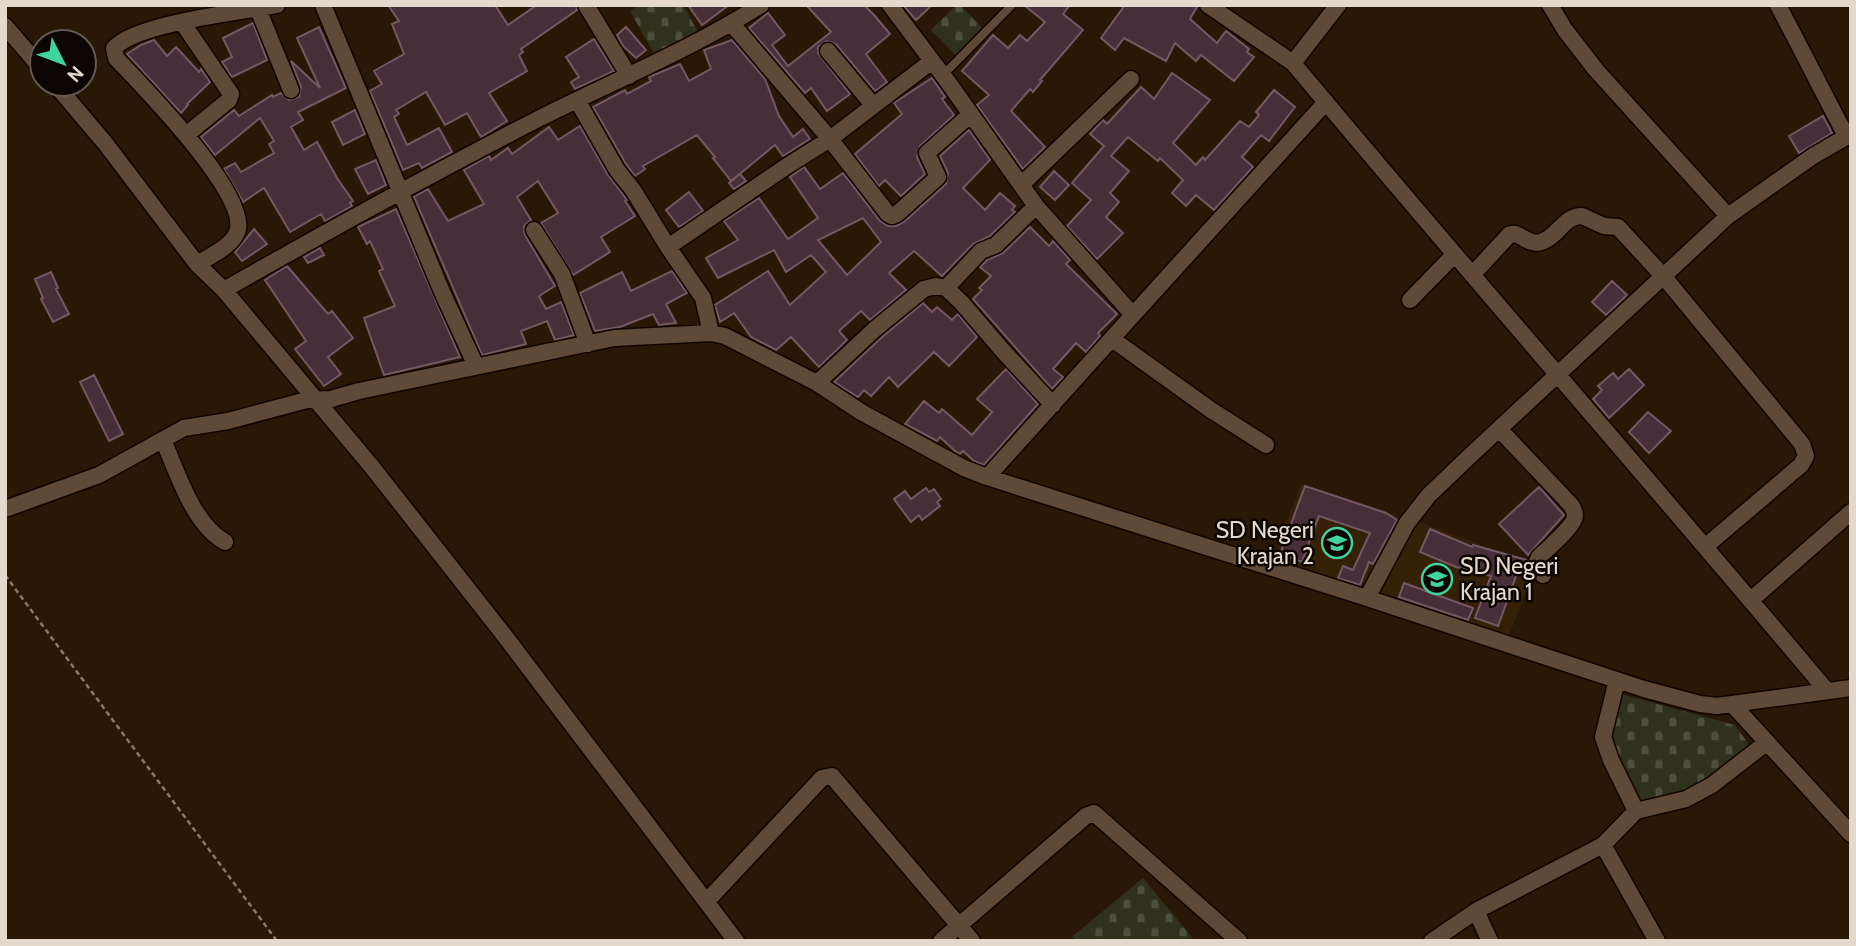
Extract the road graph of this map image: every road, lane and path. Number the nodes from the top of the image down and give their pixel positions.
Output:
1 (277, 5) edge
2 (323, 5) edge
3 (586, 5) edge
4 (761, 5) edge
5 (890, 5) edge
6 (1012, 5) edge
7 (1208, 5) edge
8 (1338, 5) edge
9 (1550, 5) edge
10 (1777, 5) edge
11 (258, 9) junction
12 (182, 22) junction
13 (732, 24) junction
14 (5, 26) edge
15 (828, 51) dead end
16 (28, 53) edge
17 (932, 61) junction
18 (1293, 62) junction
19 (943, 75) junction
20 (629, 76) junction
21 (1131, 79) dead end
22 (291, 90) dead end
23 (67, 98) edge
24 (577, 100) junction
25 (1326, 102) junction
26 (873, 105) junction
27 (971, 114) junction
28 (186, 135) junction
29 (1848, 135) edge
30 (831, 139) junction
31 (1022, 184) junction
32 (399, 191) junction
33 (1036, 206) junction
34 (1728, 216) junction
35 (534, 230) dead end
36 (668, 247) junction
37 (1454, 254) junction
38 (197, 264) junction
39 (1472, 275) junction
40 (1664, 277) junction
41 (946, 288) junction
42 (224, 290) junction
43 (1410, 300) dead end
44 (1133, 315) junction
45 (711, 333) junction
46 (1112, 339) junction
47 (588, 344) junction
48 (476, 366) junction
49 (1557, 376) junction
50 (817, 383) junction
51 (314, 399) junction
52 (1053, 405) junction
53 (1499, 429) junction
54 (163, 440) junction
55 (1266, 445) dead end
56 (987, 477) junction
57 (5, 509) edge
58 (1851, 512) edge
59 (225, 542) dead end
60 (1706, 546) junction
61 (5, 575) edge
62 (1543, 575) dead end
63 (1367, 598) junction
64 (1751, 600) junction
65 (1617, 680) junction
66 (1851, 688) edge
67 (1827, 691) junction
68 (1732, 704) junction
69 (1766, 743) junction
70 (1636, 811) junction
71 (1851, 834) edge
72 (1603, 845) junction
73 (707, 901) junction
74 (1476, 911) junction
75 (959, 926) junction
76 (278, 941) edge
77 (736, 941) edge
78 (941, 941) edge
79 (972, 941) edge
80 (1239, 941) edge
81 (1432, 941) edge
82 (1490, 941) edge
83 (1657, 941) edge

1 - 11 street
2 - 32 street
3 - 20 street
4 - 13 street
5 - 17 street
6 - 19 lane
7 - 18 street
8 - 18 street
9 - 34 street
10 - 29 street
11 - 12 street
11 - 22 street
12 - 28 street
12 - 28 street
13 - 20 street
13 - 30 street
14 - 16 street
15 - 26 street
17 - 19 street
17 - 26 street
18 - 25 street
19 - 27 street
20 - 24 street
21 - 31 street
23 - 38 street
24 - 32 street
24 - 36 street
25 - 37 street
25 - 44 street
26 - 30 street
27 - 30 street
27 - 31 street
28 - 38 street
29 - 34 street
30 - 36 street
31 - 33 street
32 - 42 street
32 - 48 street
33 - 41 street
33 - 44 street
34 - 40 street
35 - 47 street
36 - 45 street
37 - 39 street
37 - 43 street
38 - 42 street
39 - 40 street
39 - 49 street
40 - 49 street
40 - 60 street
41 - 50 street
41 - 52 street
42 - 51 street
44 - 46 street
45 - 47 street
45 - 50 street
46 - 52 street
46 - 55 street
47 - 48 street
48 - 51 street
49 - 53 street
49 - 60 street
50 - 56 street
51 - 54 street
51 - 73 street
52 - 56 street
53 - 62 street
53 - 63 street
54 - 57 street
54 - 59 street
56 - 63 street
58 - 64 street
60 - 64 street
61 - 76 path
63 - 65 street
64 - 67 street
65 - 68 street
65 - 70 street
66 - 67 street
67 - 68 street
68 - 69 street
69 - 70 street
69 - 71 street
70 - 72 street
72 - 74 street
72 - 83 street
73 - 75 street
73 - 77 street
74 - 81 street
74 - 82 street
75 - 78 street
75 - 79 street
75 - 80 street

